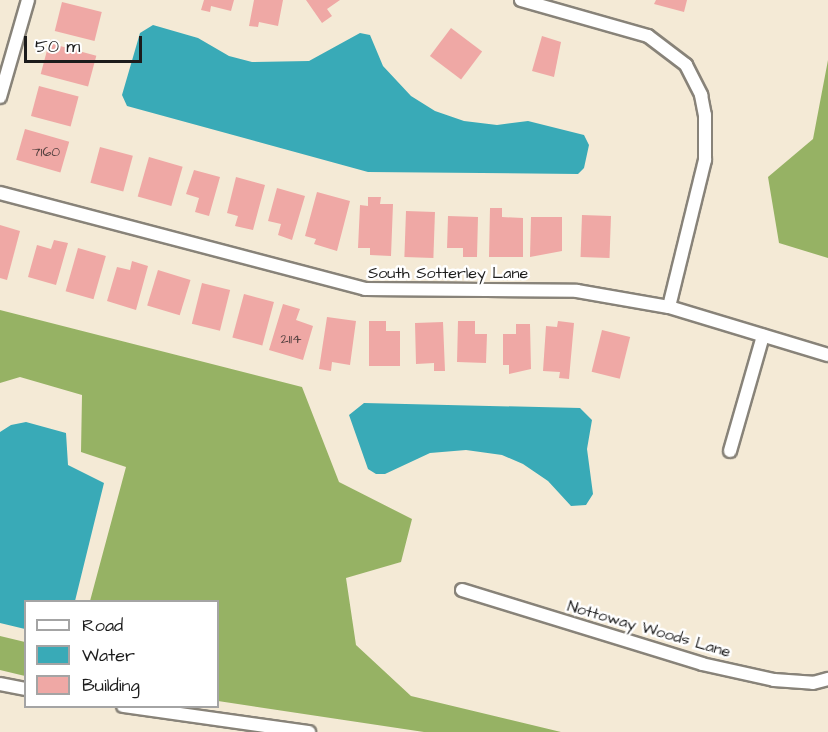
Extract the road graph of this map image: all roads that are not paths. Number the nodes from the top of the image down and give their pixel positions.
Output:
1 (28, 0) edge
2 (521, 0) edge
3 (0, 97) edge
4 (0, 193) edge
5 (669, 307) junction
6 (763, 336) junction
7 (828, 355) edge
8 (730, 452) dead end
9 (462, 590) dead end
10 (828, 679) edge
11 (0, 684) edge
12 (24, 689) edge
13 (137, 708) edge
14 (309, 732) edge

1 - 3 street
2 - 5 street
4 - 5 street, South Sotterley Lane
5 - 6 street, South Sotterley Lane
6 - 7 street, South Sotterley Lane
6 - 8 street
9 - 10 street, Nottoway Woods Lane
11 - 12 street
13 - 14 street

